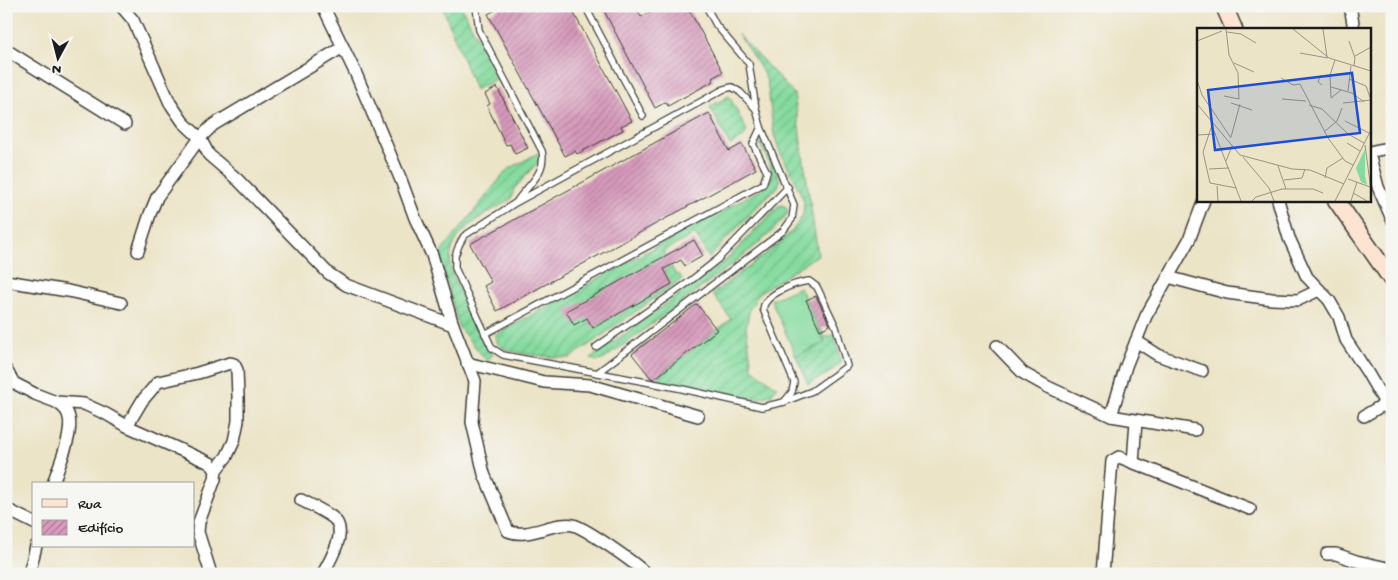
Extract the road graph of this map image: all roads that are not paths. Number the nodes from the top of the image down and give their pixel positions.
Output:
1 (121, 6) edge
2 (323, 6) edge
3 (584, 6) edge
4 (706, 6) edge
5 (1350, 6) edge
6 (477, 7) edge
7 (1354, 28) edge
8 (343, 47) junction
9 (6, 50) edge
10 (756, 109) junction
11 (643, 116) dead end
12 (125, 124) dead end
13 (761, 127) junction
14 (200, 138) junction
15 (1392, 147) edge
16 (1370, 153) edge
17 (1370, 157) edge
18 (788, 187) junction
19 (1204, 201) edge
20 (1278, 201) edge
21 (1337, 201) edge
22 (515, 203) junction
23 (1392, 218) edge
24 (138, 251) dead end
25 (1390, 275) edge
26 (1168, 277) junction
27 (6, 281) edge
28 (1320, 290) junction
29 (121, 304) dead end
30 (453, 325) junction
31 (485, 334) junction
32 (1136, 341) junction
33 (997, 346) dead end
34 (596, 347) dead end
35 (467, 363) junction
36 (6, 370) edge
37 (1202, 371) dead end
38 (596, 373) junction
39 (56, 402) junction
40 (784, 402) junction
41 (1391, 410) edge
42 (698, 416) dead end
43 (1110, 416) junction
44 (1364, 416) dead end
45 (1136, 421) junction
46 (127, 426) junction
47 (1195, 430) dead end
48 (1133, 463) junction
49 (216, 470) junction
50 (53, 482) edge
51 (301, 500) dead end
52 (6, 509) edge
53 (1250, 509) dead end
54 (32, 522) edge
55 (36, 548) edge
56 (1327, 554) dead end
57 (1392, 569) edge
58 (29, 574) edge
59 (211, 574) edge
60 (323, 574) edge
61 (646, 574) edge
62 (1104, 574) edge

1 - 14 street
2 - 8 street
3 - 11 lane
4 - 10 lane
5 - 7 street
6 - 22 lane
8 - 14 street
8 - 30 street
9 - 12 street
10 - 13 lane
10 - 22 lane
13 - 18 lane
13 - 31 lane
14 - 24 street
14 - 30 street
15 - 16 street
17 - 23 street
18 - 34 lane
18 - 38 lane
19 - 26 street
20 - 28 street
21 - 25 street
22 - 31 lane
26 - 28 street
26 - 32 street
27 - 29 street
28 - 41 street
30 - 35 street
31 - 38 lane
32 - 37 street
32 - 43 street
33 - 43 street
35 - 42 street
35 - 61 street
36 - 39 street
38 - 40 lane
39 - 46 street
39 - 50 street
40 - 40 lane
41 - 44 street
43 - 45 street
45 - 47 street
45 - 48 street
46 - 49 street
46 - 49 street
48 - 53 street
48 - 62 street
49 - 59 street
51 - 60 street
52 - 54 street
55 - 58 street
56 - 57 street

